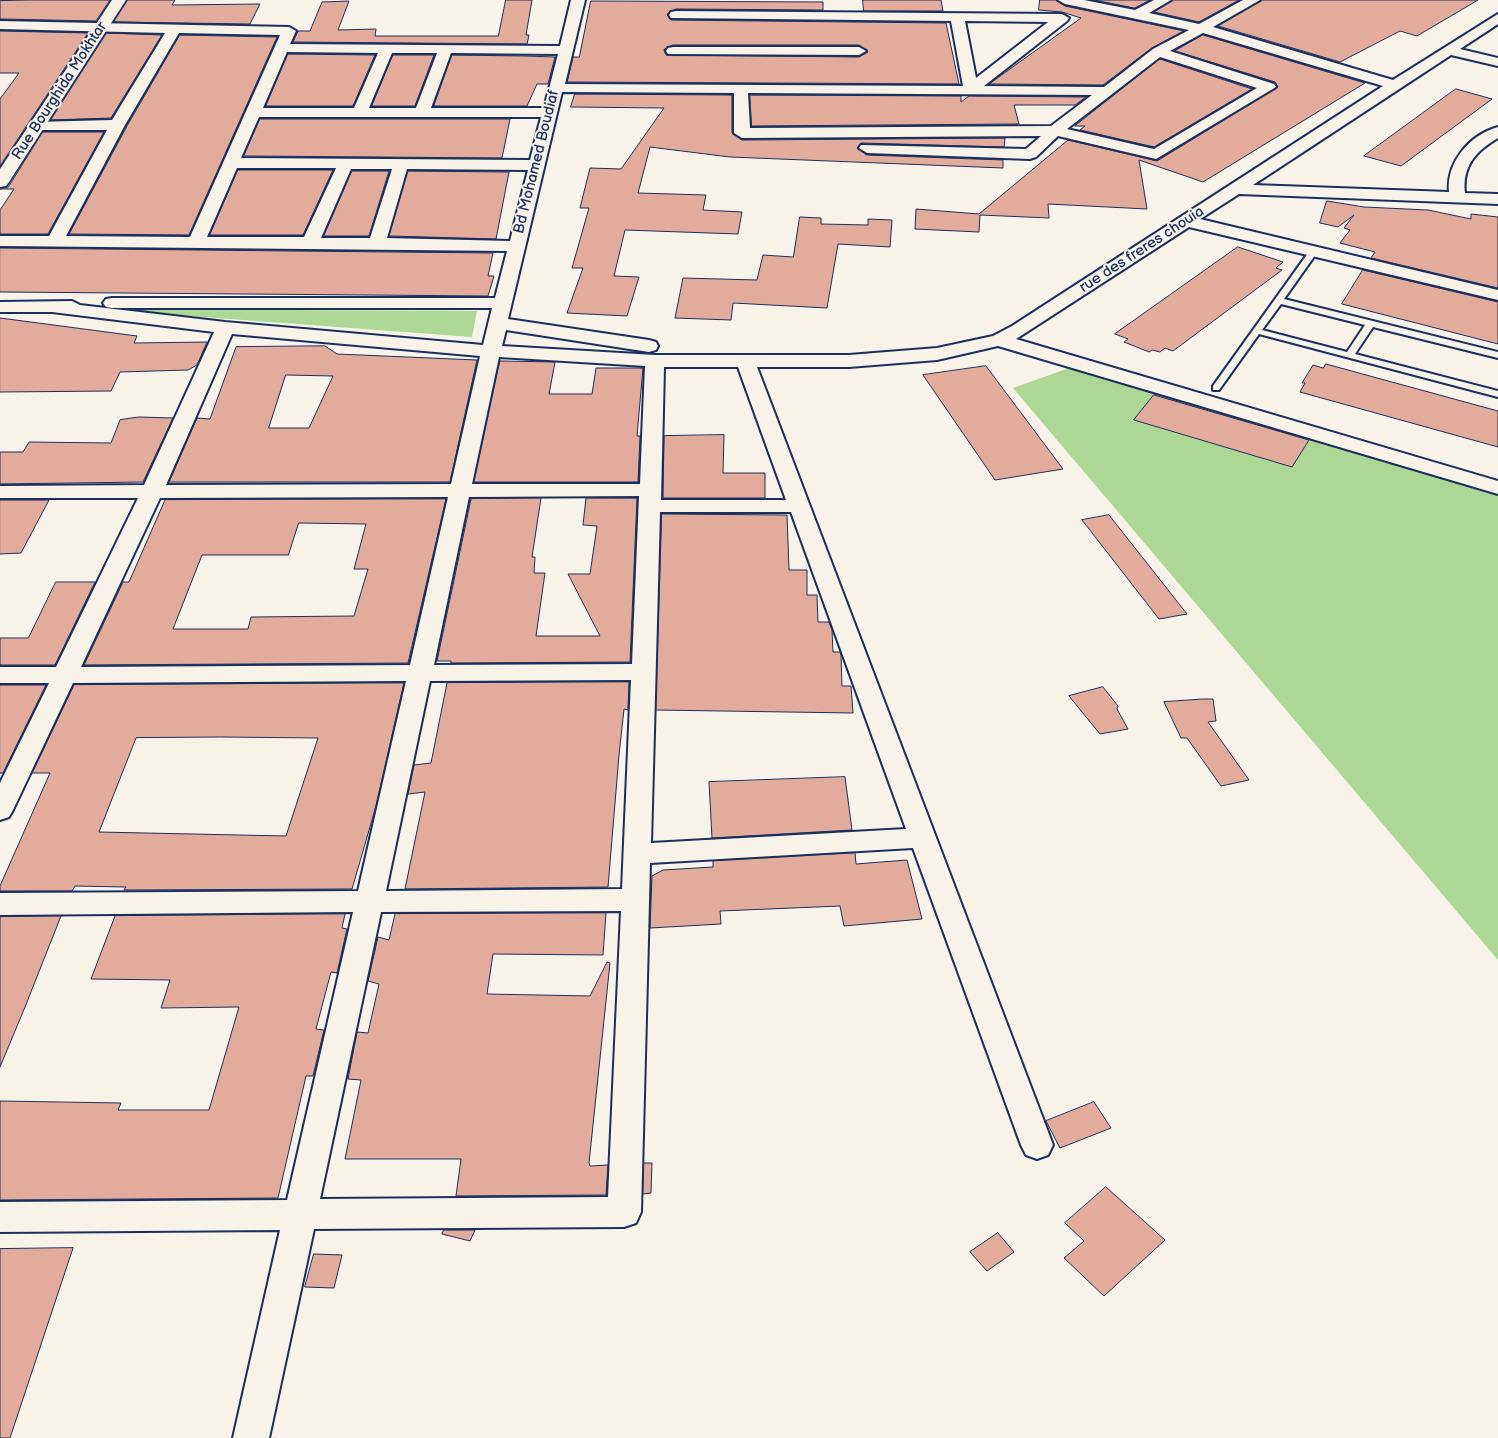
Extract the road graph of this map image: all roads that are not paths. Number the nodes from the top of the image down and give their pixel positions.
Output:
1 (119, 0) edge
2 (578, 0) edge
3 (678, 0) edge
4 (851, 0) edge
5 (1065, 0) edge
6 (1164, 0) edge
7 (1253, 0) edge
8 (1138, 14) junction
9 (676, 16) junction
10 (852, 16) junction
11 (957, 16) junction
12 (1498, 18) edge
13 (0, 25) edge
14 (102, 26) junction
15 (1200, 28) junction
16 (174, 30) junction
17 (1498, 32) edge
18 (281, 48) junction
19 (387, 49) junction
20 (446, 49) junction
21 (565, 50) junction
22 (1158, 52) junction
23 (1457, 52) junction
24 (672, 60) junction
25 (1498, 62) edge
26 (1395, 85) junction
27 (556, 88) junction
28 (668, 89) junction
29 (741, 89) junction
30 (971, 89) junction
31 (1109, 91) junction
32 (254, 112) junction
33 (360, 112) junction
34 (422, 113) junction
35 (550, 113) junction
36 (39, 125) junction
37 (117, 125) junction
38 (1055, 131) junction
39 (1498, 132) edge
40 (736, 144) dead end
41 (231, 163) junction
42 (346, 164) junction
43 (402, 164) junction
44 (537, 165) junction
45 (0, 182) edge
46 (1235, 189) junction
47 (1255, 191) junction
48 (1457, 197) junction
49 (1498, 198) edge
50 (1195, 223) junction
51 (0, 241) edge
52 (55, 241) junction
53 (196, 243) junction
54 (310, 243) junction
55 (377, 243) junction
56 (516, 246) junction
57 (1314, 252) junction
58 (1498, 295) edge
59 (1279, 301) junction
60 (502, 304) junction
61 (0, 307) edge
62 (55, 307) junction
63 (498, 323) junction
64 (1370, 324) junction
65 (225, 328) junction
66 (1257, 331) junction
67 (1028, 332) junction
68 (999, 340) junction
69 (491, 351) junction
70 (1349, 355) junction
71 (1498, 355) edge
72 (654, 361) junction
73 (745, 361) junction
74 (1216, 388) junction
75 (1498, 394) edge
76 (1498, 473) edge
77 (1498, 488) edge
78 (460, 491) junction
79 (0, 492) edge
80 (152, 492) junction
81 (650, 498) junction
82 (798, 506) junction
83 (643, 672) junction
84 (420, 673) junction
85 (0, 675) edge
86 (64, 675) junction
87 (0, 810) edge
88 (922, 838) junction
89 (637, 854) junction
90 (635, 900) junction
91 (369, 902) junction
92 (0, 904) edge
93 (1037, 1145) dead end
94 (300, 1214) junction
95 (0, 1217) edge
96 (250, 1438) edge

1 - 14 main road, Rue Bourghida Mokhtar
2 - 21 street, Bd Mohamed Boudiaf
3 - 9 street
4 - 10 street
5 - 8 street
6 - 8 street
7 - 15 street
8 - 15 street
9 - 10 street
9 - 24 street
10 - 11 street
10 - 24 street
11 - 30 street
11 - 30 street
12 - 23 street, rue des freres chouia
13 - 14 street
14 - 16 street
14 - 36 main road, Rue Bourghida Mokhtar
15 - 22 street
15 - 26 street
16 - 18 street
16 - 37 street
17 - 23 street
18 - 19 street
18 - 32 street
19 - 20 street
19 - 33 street
20 - 21 street
20 - 34 street
21 - 27 street, Bd Mohamed Boudiaf
22 - 31 street
22 - 38 street
23 - 25 street
23 - 26 street, rue des freres chouia
23 - 47 street
24 - 28 street
26 - 46 street, rue des freres chouia
27 - 28 street
27 - 35 street, Bd Mohamed Boudiaf
28 - 29 street
29 - 30 street
29 - 38 street
30 - 31 street
31 - 38 street
32 - 33 street
32 - 41 street
33 - 34 street
34 - 35 street
35 - 44 street, Bd Mohamed Boudiaf
36 - 37 street
36 - 45 main road, Rue Bourghida Mokhtar
37 - 52 street
38 - 40 street
39 - 48 street
41 - 42 street
41 - 53 street
42 - 43 street
42 - 54 street
43 - 44 street
43 - 55 street
44 - 56 street, Bd Mohamed Boudiaf
46 - 47 street
46 - 50 street, rue des freres chouia
47 - 48 street
47 - 50 street
48 - 49 street
50 - 57 street
50 - 67 street
51 - 52 street
52 - 53 street
53 - 54 street
54 - 55 street
55 - 56 street
56 - 60 street, Bd Mohamed Boudiaf
57 - 58 street
57 - 59 lane
59 - 64 lane
59 - 66 lane
60 - 62 street
60 - 63 street, Bd Mohamed Boudiaf
61 - 62 street
62 - 65 street
63 - 69 street, Bd Mohamed Boudiaf
63 - 73 street
64 - 70 lane
64 - 71 lane
65 - 69 street
65 - 80 street
66 - 70 lane
66 - 74 lane
67 - 68 street
67 - 74 street
68 - 73 street
68 - 77 street
69 - 72 street
69 - 78 street, Bd Mohamed Boudiaf
70 - 75 lane
72 - 73 street
72 - 81 street
73 - 82 street
74 - 76 street
78 - 80 street
78 - 81 street
78 - 84 street, Bd Mohamed Boudiaf
79 - 80 street
80 - 86 street
81 - 82 street
81 - 83 street
82 - 88 street
83 - 84 street
83 - 89 street
84 - 86 street
84 - 91 street, Bd Mohamed Boudiaf
85 - 86 street
86 - 87 street
88 - 89 street
88 - 93 street
89 - 90 street
90 - 91 street
90 - 94 street
91 - 92 street
91 - 94 street, Bd Mohamed Boudiaf
94 - 95 street
94 - 96 street, Bd Mohamed Boudiaf

